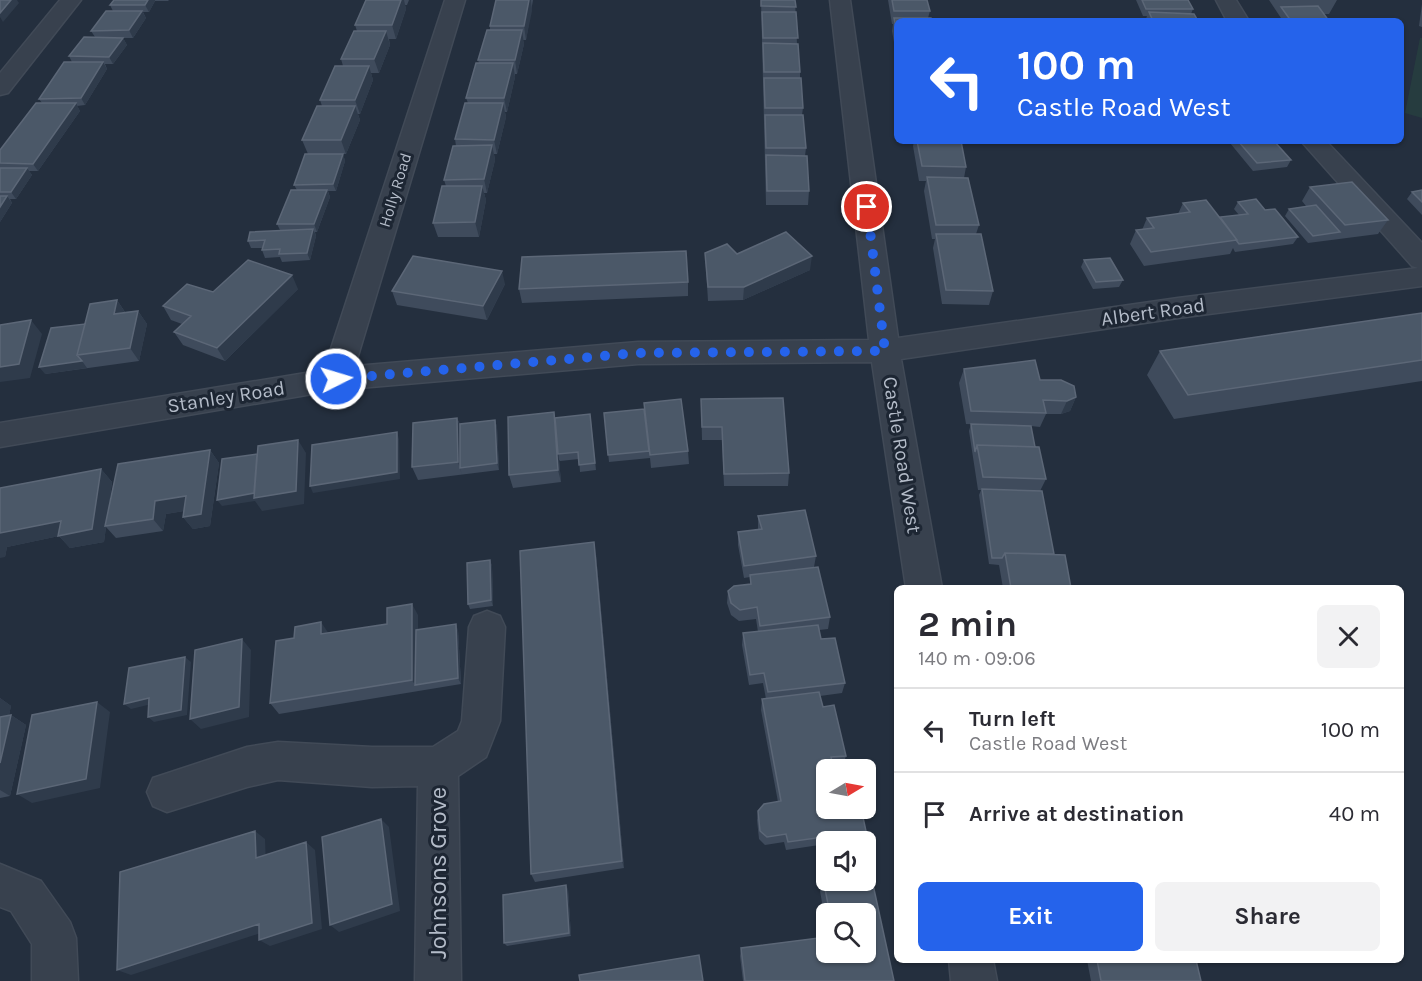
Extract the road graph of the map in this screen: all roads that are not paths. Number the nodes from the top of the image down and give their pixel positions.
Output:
1 (71, 0) edge
2 (454, 0) edge
3 (840, 0) edge
4 (1226, 0) edge
5 (1236, 18) edge
6 (0, 88) edge
7 (1316, 144) edge
8 (1422, 261) edge
9 (1422, 277) edge
10 (885, 351) junction
11 (336, 379) junction
12 (0, 435) edge
13 (924, 585) edge
14 (487, 627) dead end
15 (438, 766) junction
16 (167, 792) dead end
17 (0, 885) edge
18 (971, 963) edge
19 (55, 981) edge
20 (438, 981) edge
21 (974, 981) edge

1 - 6 street
2 - 11 street, Holly Road
3 - 10 street, Castle Road West
4 - 5 street
7 - 8 street
9 - 10 street, Albert Road
10 - 11 street, Stanley Road
10 - 13 street, Castle Road West
11 - 12 street, Stanley Road
14 - 15 street, Johnsons Grove
15 - 16 street, Johnsons Grove
15 - 20 street, Johnsons Grove
17 - 19 street
18 - 21 street

